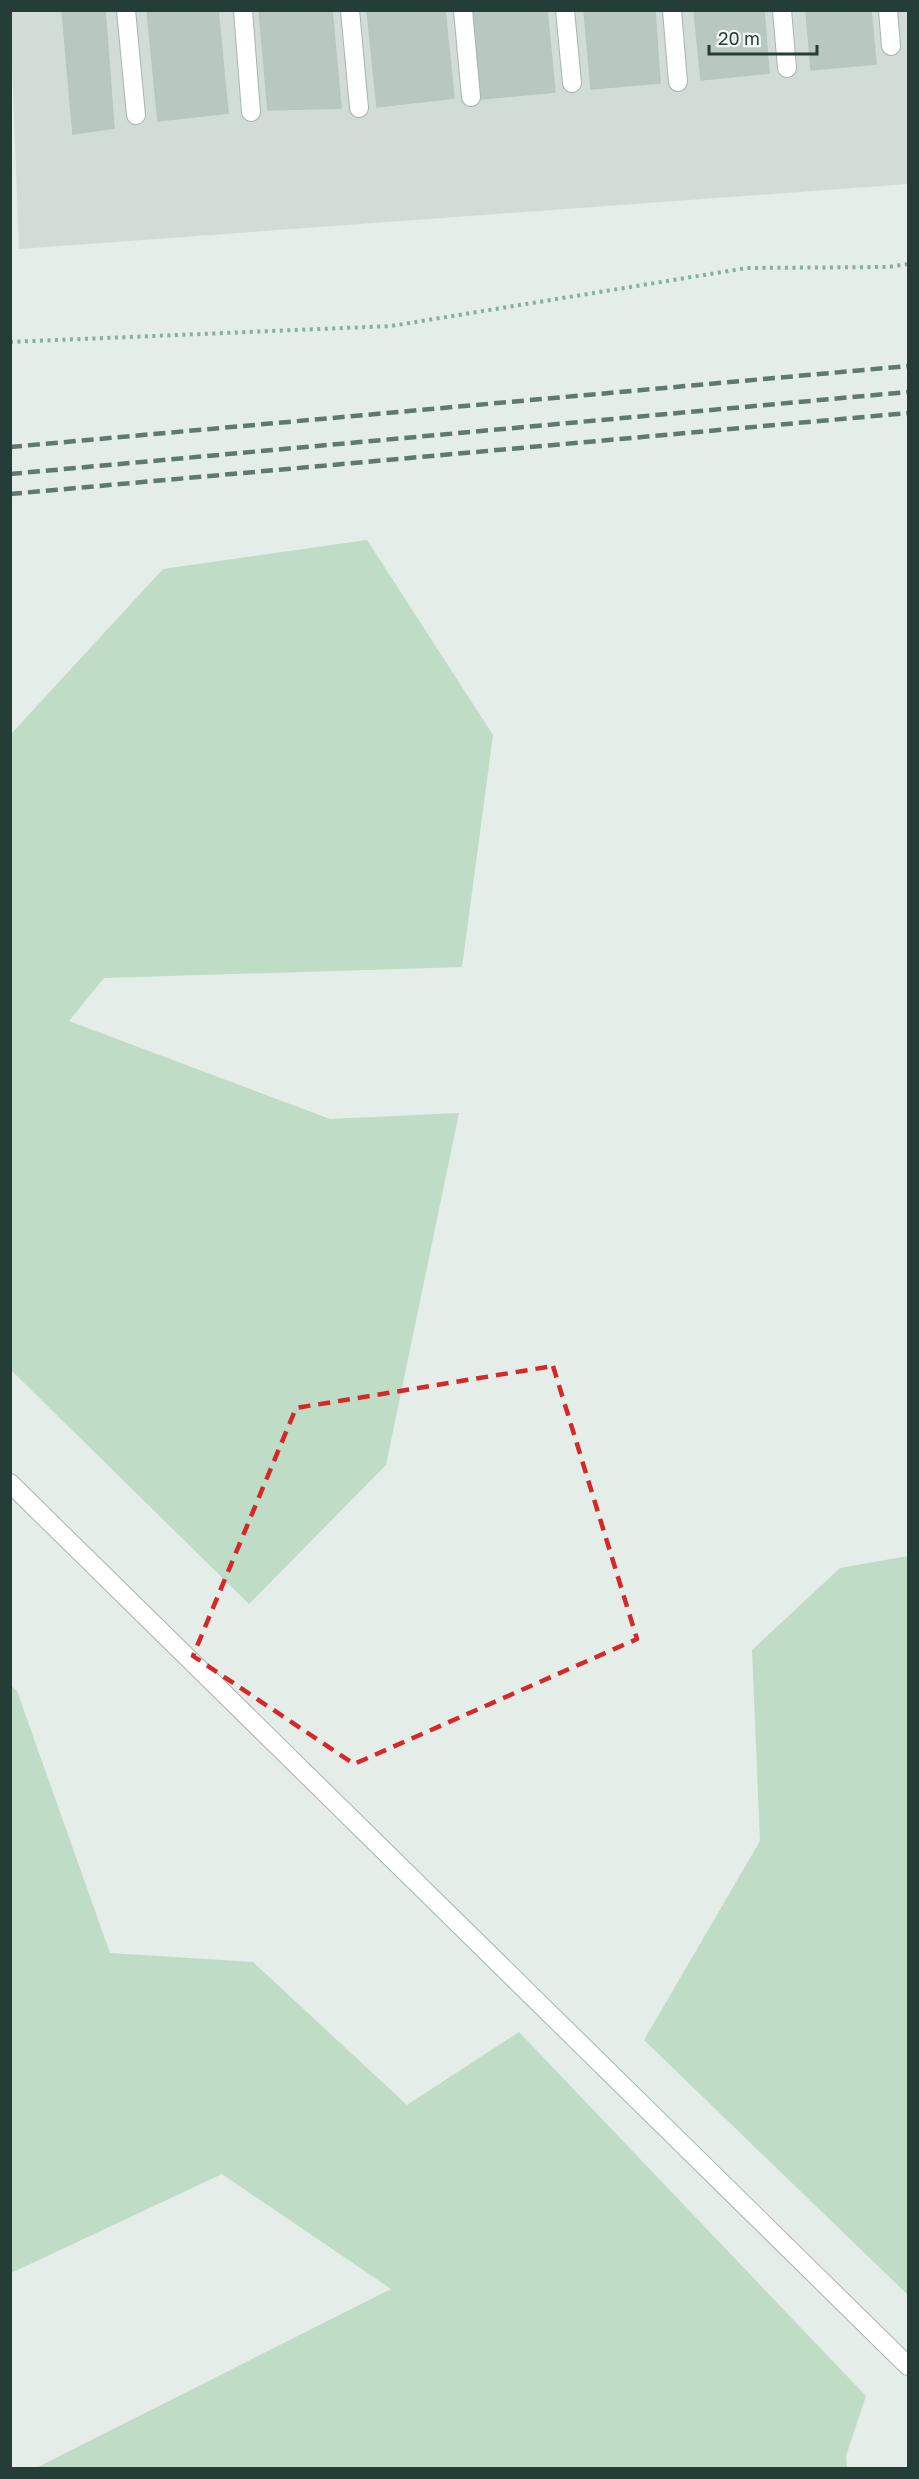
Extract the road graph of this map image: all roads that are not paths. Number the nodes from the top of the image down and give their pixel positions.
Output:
1 (126, 10) edge
2 (243, 10) edge
3 (350, 10) edge
4 (463, 10) edge
5 (565, 10) edge
6 (672, 10) edge
7 (782, 10) edge
8 (888, 10) edge
9 (891, 46) dead end
10 (787, 68) dead end
11 (678, 82) dead end
12 (572, 83) dead end
13 (471, 97) dead end
14 (359, 108) dead end
15 (251, 112) dead end
16 (136, 115) dead end
17 (10, 1483) edge
18 (909, 2366) edge

1 - 16 street
2 - 15 street
3 - 14 street
4 - 13 street
5 - 12 street
6 - 11 street
7 - 10 street
8 - 9 street
17 - 18 street

